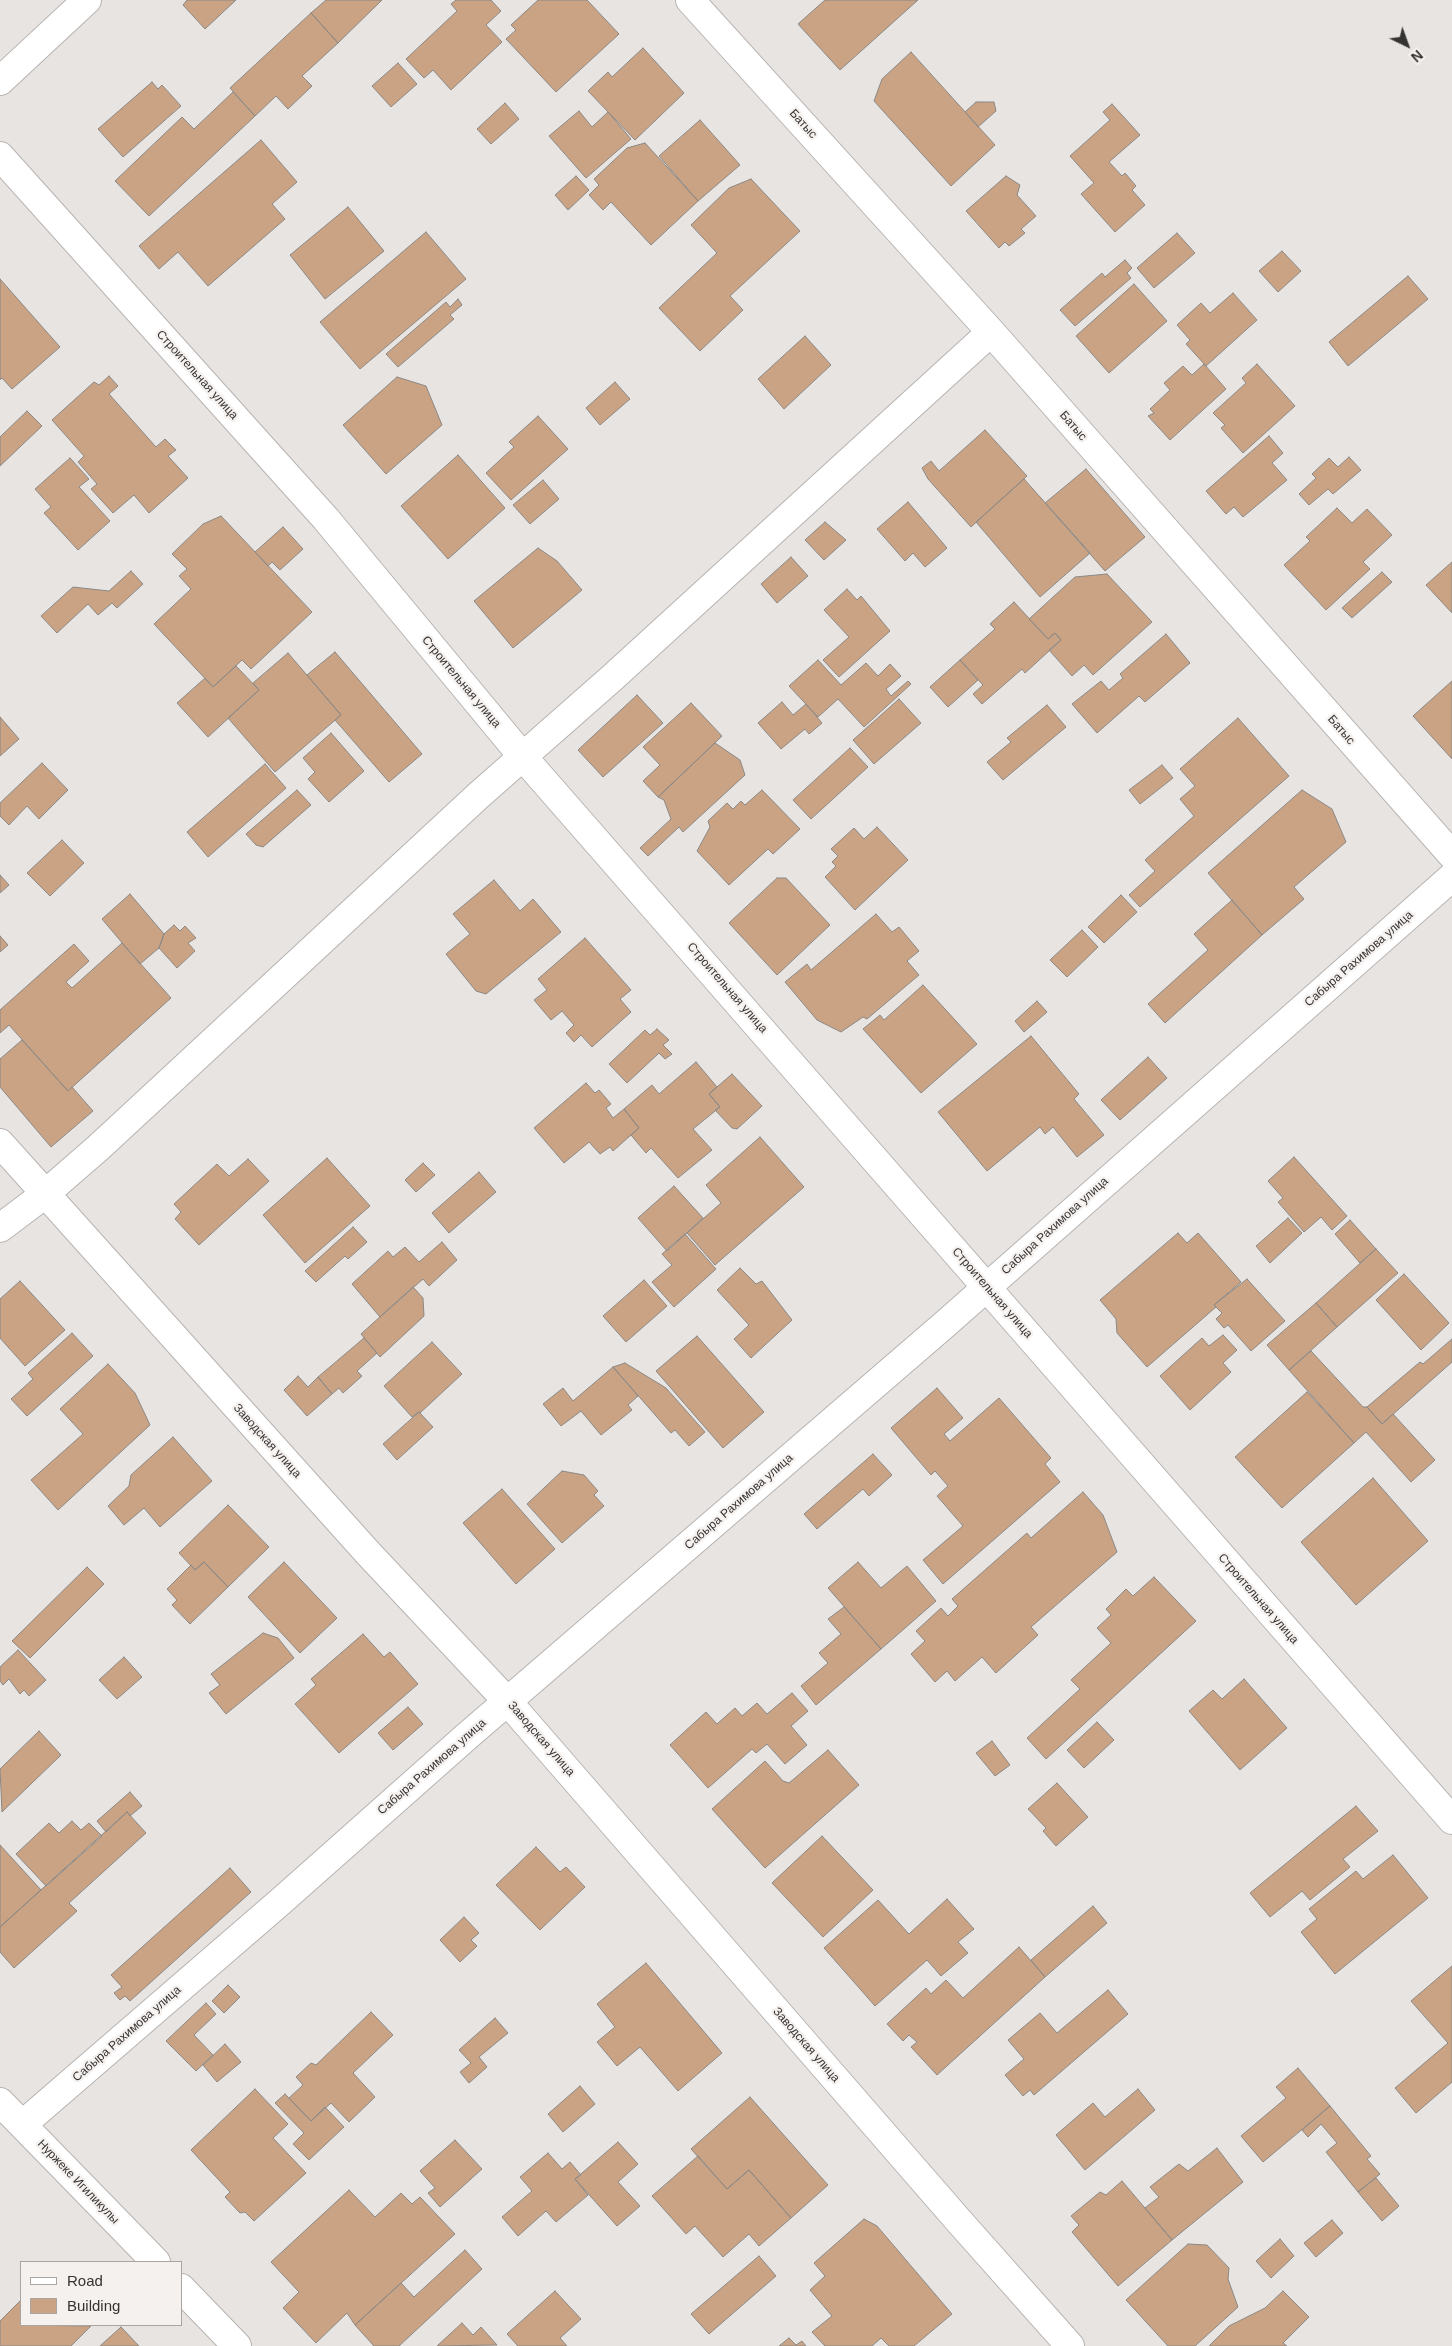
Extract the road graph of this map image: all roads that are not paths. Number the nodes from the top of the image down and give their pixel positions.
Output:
1 (87, 0) edge
2 (690, 0) edge
3 (0, 81) edge
4 (0, 156) edge
5 (991, 332) junction
6 (524, 757) junction
7 (1452, 856) edge
8 (1452, 877) edge
9 (0, 1143) edge
10 (46, 1194) junction
11 (0, 1228) edge
12 (987, 1287) junction
13 (508, 1702) junction
14 (1452, 1820) edge
15 (0, 2102) edge
16 (23, 2124) junction
17 (155, 2261) edge
18 (182, 2289) edge
19 (237, 2346) edge
20 (1070, 2346) edge

1 - 3 street
2 - 5 street, Батыс
4 - 6 street, Строительная улица
5 - 6 street
5 - 7 street, Батыс
6 - 10 street
6 - 12 street, Строительная улица
8 - 12 street, Сабыра Рахимова улица
9 - 10 street, Заводская улица
10 - 11 street
10 - 13 street, Заводская улица
12 - 13 street, Сабыра Рахимова улица
12 - 14 street, Строительная улица
13 - 16 street, Сабыра Рахимова улица
13 - 20 street, Заводская улица
15 - 16 street, Нуржеке Игиликулы
16 - 17 street, Нуржеке Игиликулы
18 - 19 street

